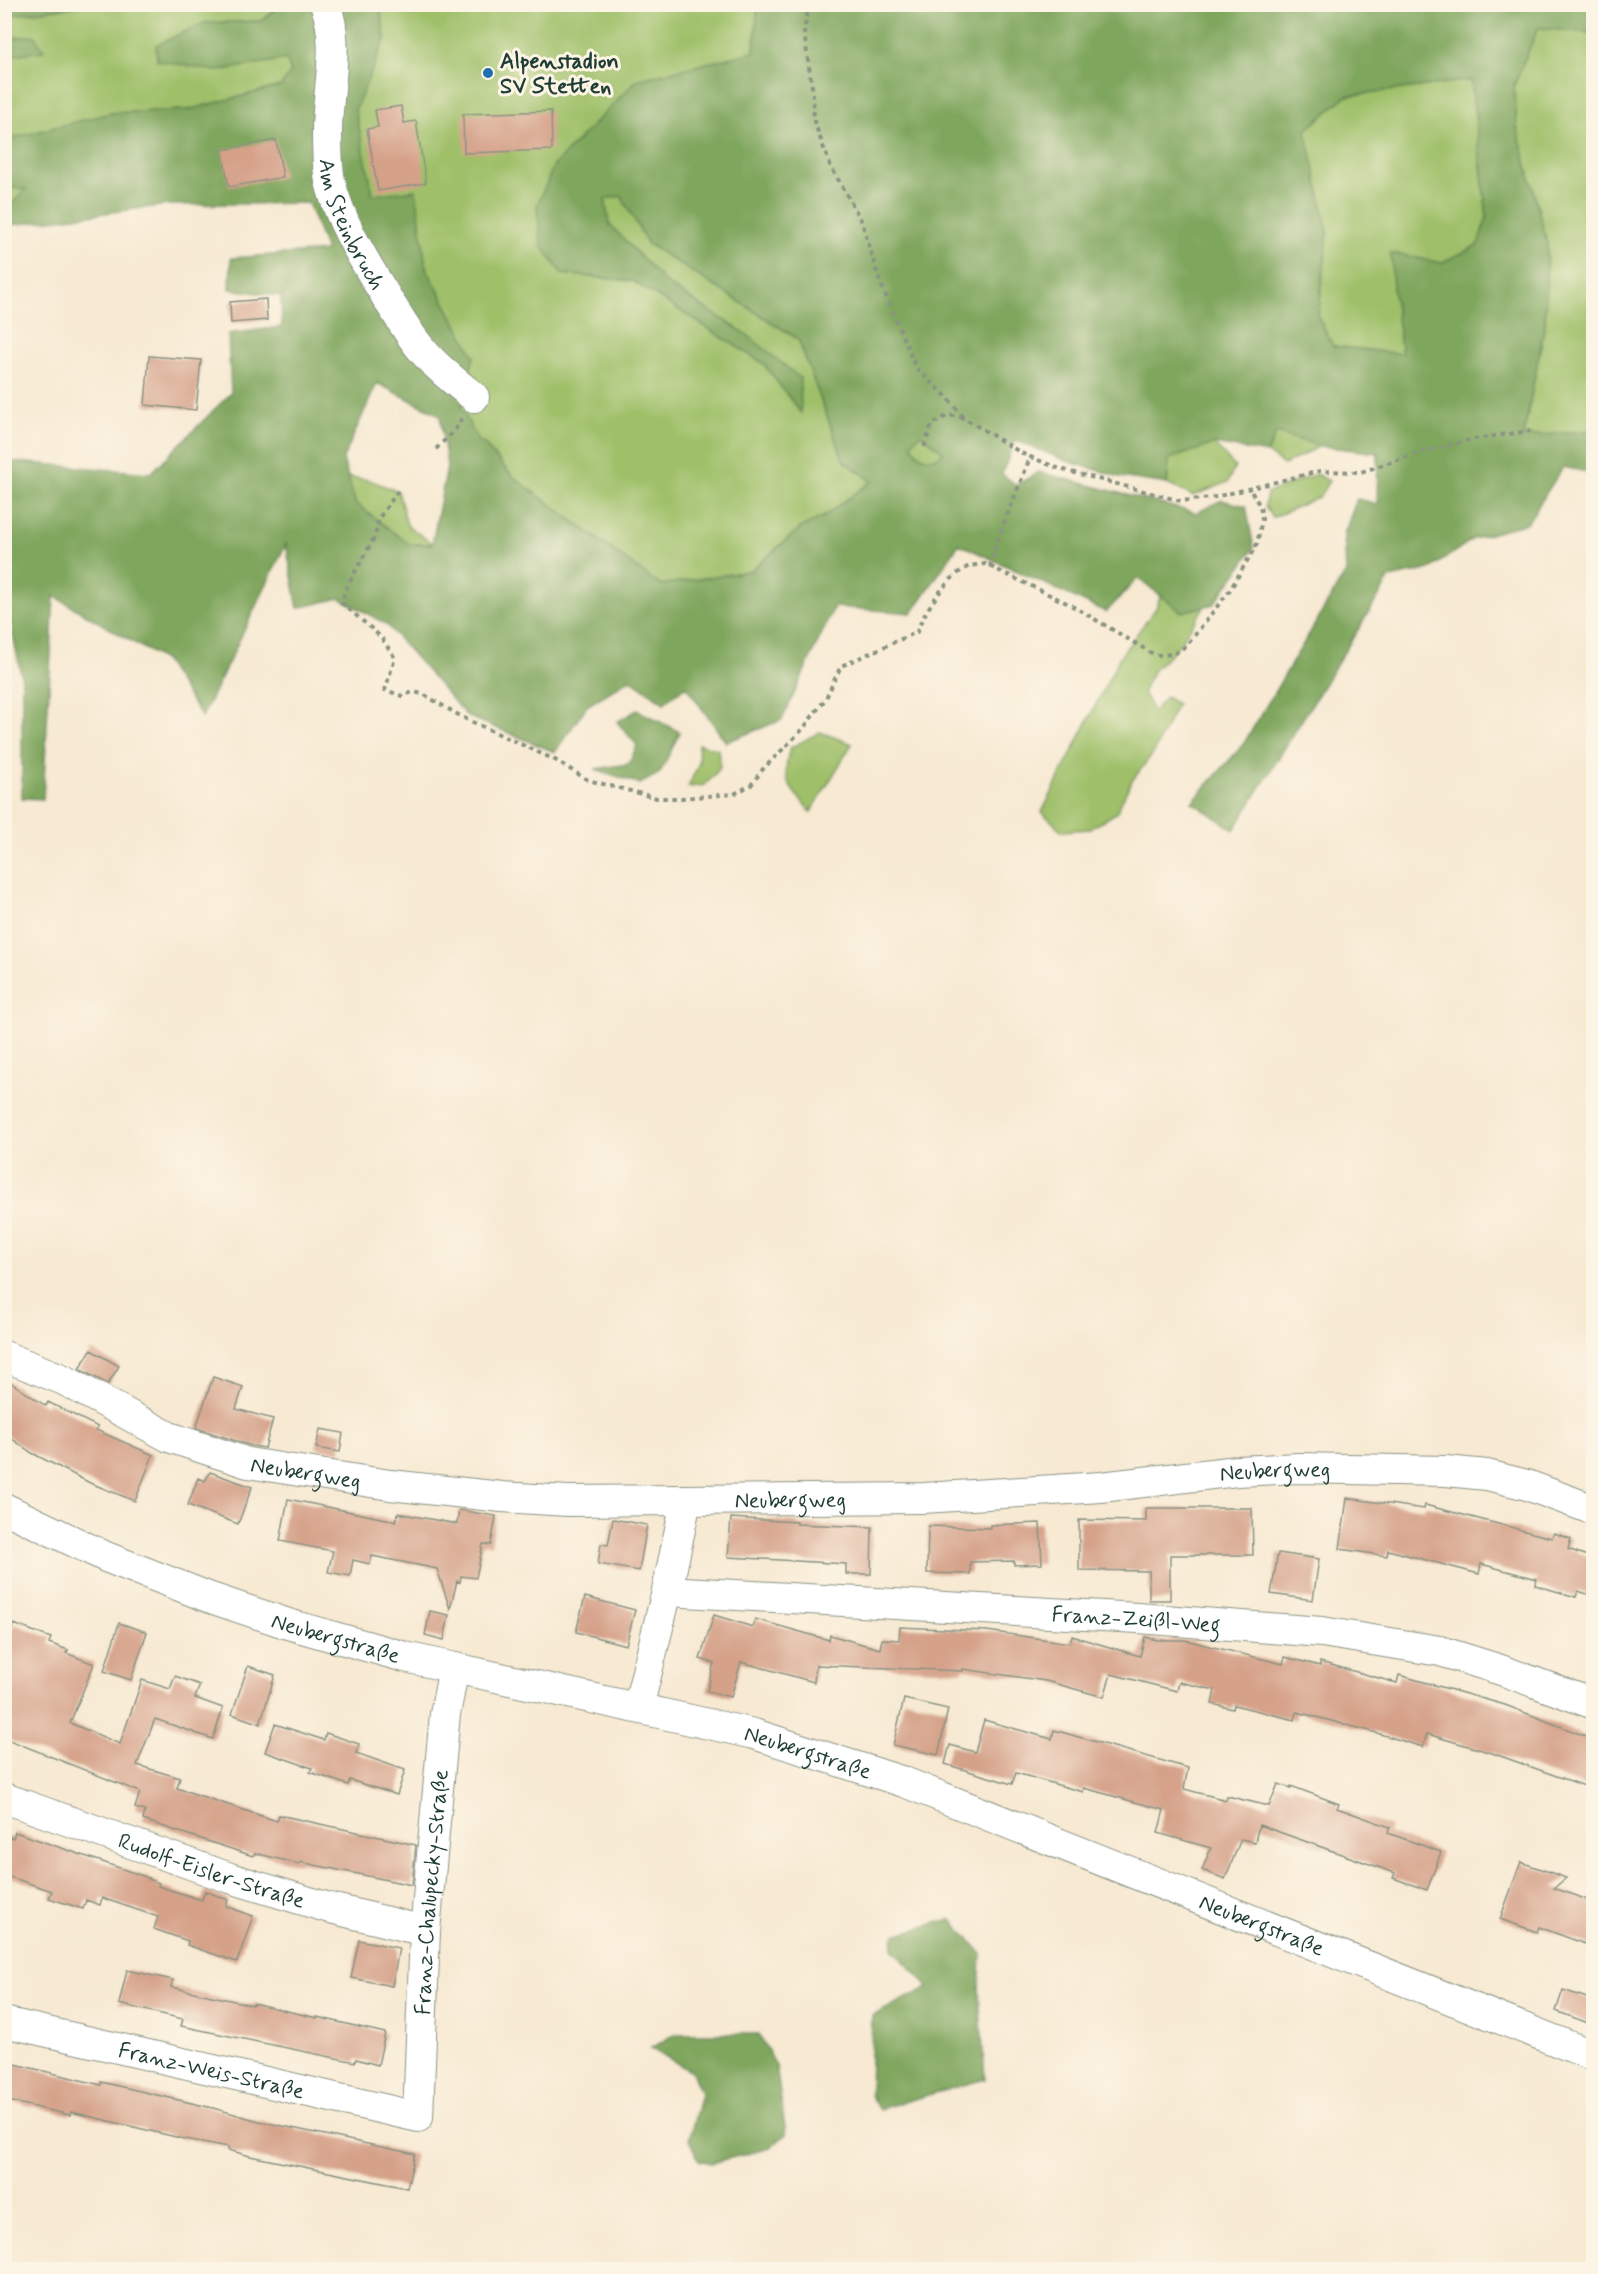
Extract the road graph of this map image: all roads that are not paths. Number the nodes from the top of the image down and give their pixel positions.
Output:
1 (326, 9) edge
2 (474, 397) road end
3 (4, 1356) edge
4 (686, 1501) junction
5 (4, 1508) edge
6 (1593, 1510) edge
7 (667, 1591) junction
8 (454, 1668) junction
9 (1593, 1704) edge
10 (638, 1708) junction
11 (4, 1798) edge
12 (424, 1931) junction
13 (4, 2022) edge
14 (1593, 2056) edge
15 (418, 2117) joint

1 - 2 street, Am Steinbruch
3 - 4 street, Neubergweg
4 - 6 street, Neubergweg
4 - 7 street
5 - 8 street, Neubergstraße
7 - 9 street, Franz-Zeißl-Weg
7 - 10 street
8 - 10 street, Neubergstraße
8 - 12 street, Franz-Chalupecky-Straße
10 - 14 street, Neubergstraße
11 - 12 street, Rudolf-Eisler-Straße
12 - 15 street, Franz-Chalupecky-Straße
13 - 15 street, Franz-Weis-Straße

